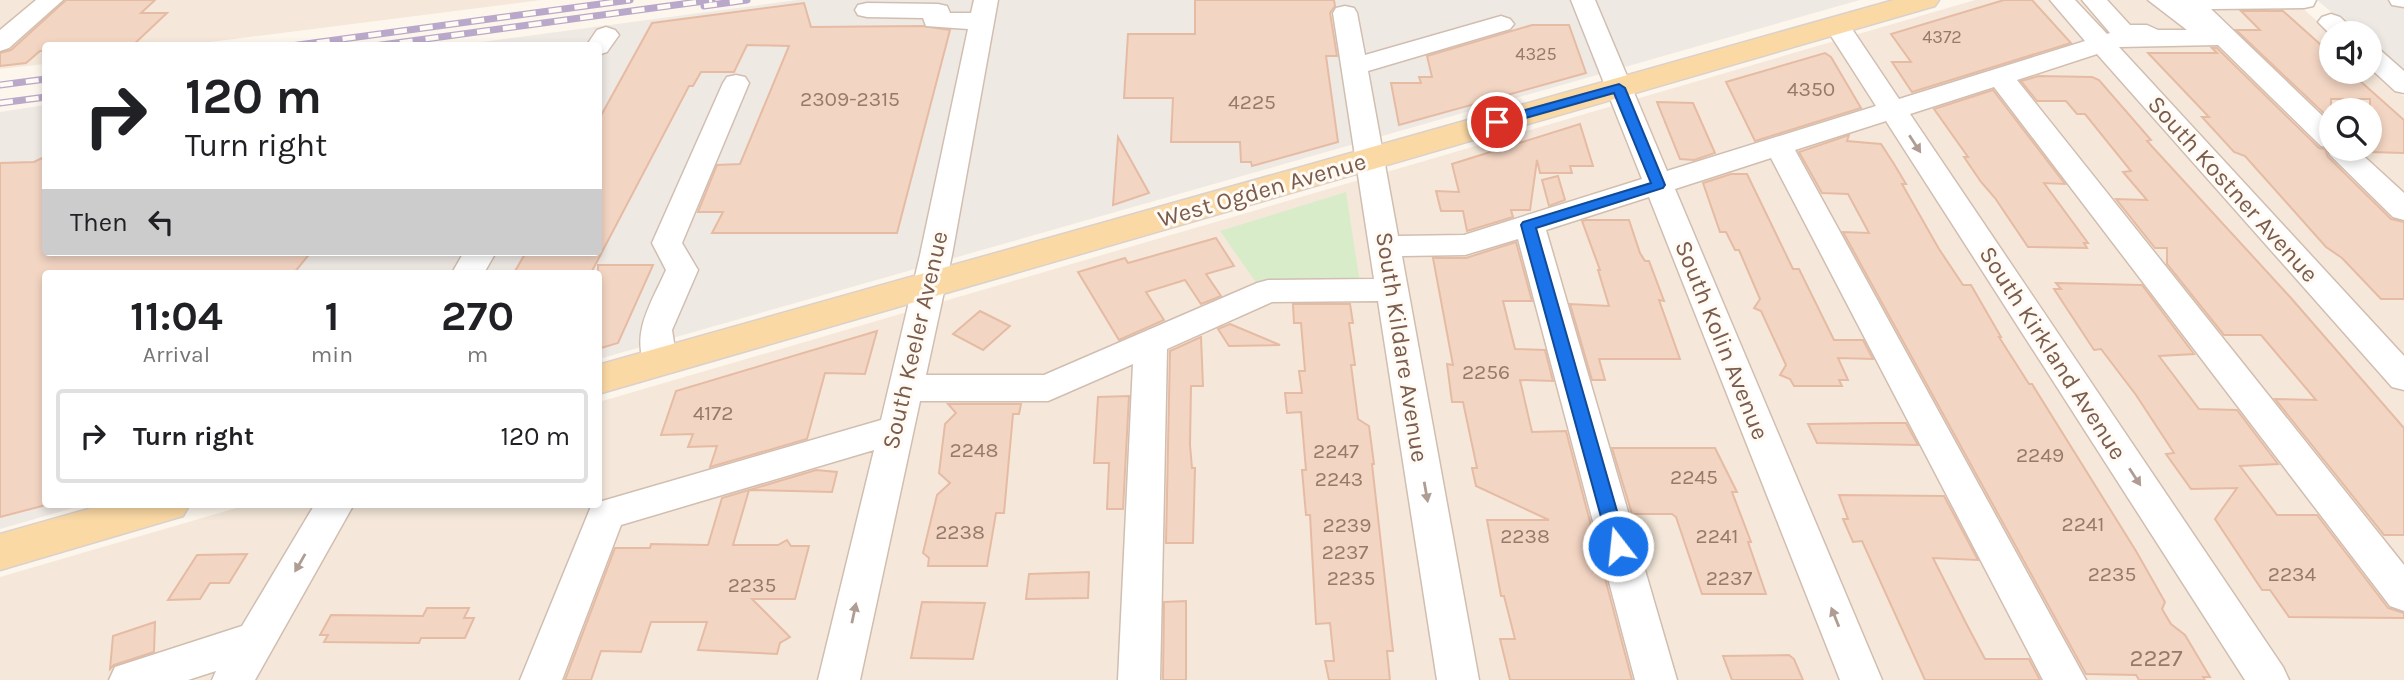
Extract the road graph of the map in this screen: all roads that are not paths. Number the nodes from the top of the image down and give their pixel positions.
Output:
1 (51, 0) edge
2 (1583, 0) edge
3 (1925, 0) edge
4 (2062, 0) edge
5 (2094, 0) edge
6 (2160, 0) edge
7 (2303, 1) edge
8 (867, 10) dead end
9 (984, 10) edge
10 (1345, 13) dead end
11 (1501, 24) dead end
12 (1837, 25) junction
13 (2225, 37) junction
14 (0, 43) edge
15 (2101, 44) junction
16 (1356, 66) junction
17 (2382, 66) edge
18 (2000, 76) junction
19 (736, 83) dead end
20 (2404, 85) edge
21 (1619, 88) junction
22 (1893, 110) junction
23 (2319, 127) edge
24 (1779, 146) junction
25 (1371, 159) junction
26 (2353, 161) edge
27 (1658, 185) junction
28 (2404, 210) edge
29 (1528, 225) junction
30 (1385, 246) junction
31 (928, 286) junction
32 (1392, 290) junction
33 (1151, 342) junction
34 (660, 362) junction
35 (2404, 378) edge
36 (602, 379) edge
37 (904, 388) junction
38 (894, 430) junction
39 (154, 508) edge
40 (333, 508) edge
41 (0, 552) edge
42 (2404, 594) edge
43 (256, 640) junction
44 (130, 680) edge
45 (233, 680) edge
46 (541, 680) edge
47 (839, 680) edge
48 (1139, 680) edge
49 (1458, 680) edge
50 (1656, 680) edge
51 (1861, 680) edge
52 (2065, 680) edge
53 (2269, 680) edge

1 - 14 street
2 - 21 street, South Kolin Avenue
3 - 12 main road, West Ogden Avenue
4 - 15 street, South Kostner Avenue
5 - 6 street
7 - 13 street
8 - 9 street
9 - 31 street, South Keeler Avenue
10 - 16 street, South Kildare Avenue
11 - 16 street
12 - 21 main road, West Ogden Avenue
12 - 22 street, South Kirkland Avenue
13 - 15 street
13 - 23 street
15 - 18 street
15 - 35 street, South Kostner Avenue
16 - 25 street, South Kildare Avenue
17 - 20 street
18 - 22 street
18 - 42 street
19 - 34 street
21 - 25 main road, West Ogden Avenue
21 - 27 street, South Kolin Avenue
22 - 24 street
22 -> 53 street, South Kirkland Avenue
24 - 27 street
24 - 52 street
25 - 30 street, South Kildare Avenue
25 - 31 main road, West Ogden Avenue
26 - 28 street
27 - 29 street
51 -> 27 street, South Kolin Avenue
29 - 30 street
29 - 50 street
30 - 32 street, South Kildare Avenue
31 - 34 main road, West Ogden Avenue
31 - 37 street, South Keeler Avenue
32 - 33 street
32 -> 49 street, South Kildare Avenue
33 - 37 street
33 - 48 street
34 - 36 main road, West Ogden Avenue
37 - 38 street, South Keeler Avenue
38 - 46 street
47 -> 38 street, South Keeler Avenue
39 - 41 main road
40 -> 43 street
43 - 44 street
43 - 45 street

